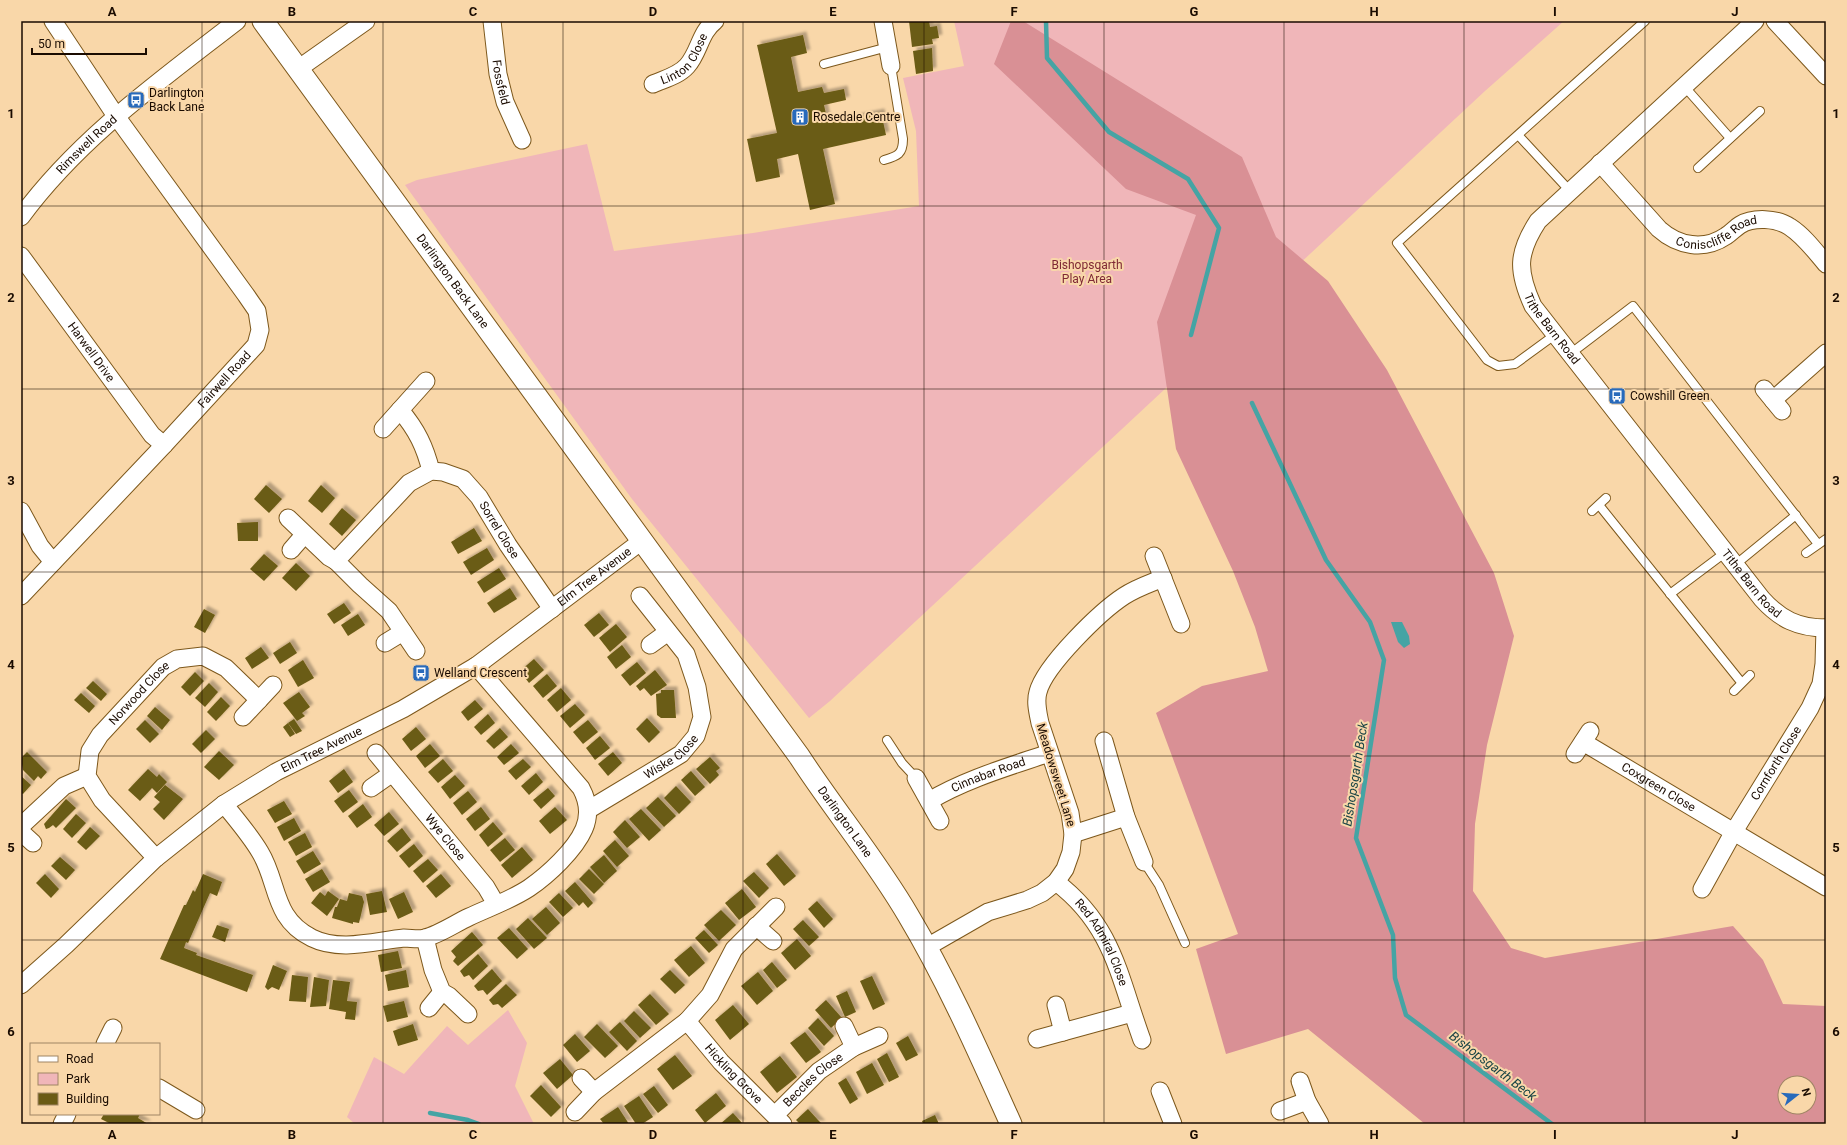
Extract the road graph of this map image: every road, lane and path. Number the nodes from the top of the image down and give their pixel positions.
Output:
1 (53, 21) edge
2 (237, 21) edge
3 (263, 21) edge
4 (366, 21) edge
5 (492, 21) edge
6 (883, 21) edge
7 (1645, 21) edge
8 (1755, 21) edge
9 (1775, 21) edge
10 (709, 23) edge
11 (888, 47) junction
12 (824, 64) dead end
13 (891, 66) joint
14 (298, 69) junction
15 (1826, 76) edge
16 (653, 84) dead end
17 (1684, 86) junction
18 (1760, 111) dead end
19 (116, 116) junction
20 (1518, 136) junction
21 (1730, 138) junction
22 (522, 140) dead end
23 (884, 160) dead end
24 (1600, 163) junction
25 (1698, 168) dead end
26 (1570, 191) junction
27 (21, 215) edge
28 (21, 256) edge
29 (1826, 264) edge
30 (1556, 334) junction
31 (1826, 352) edge
32 (1570, 354) junction
33 (426, 381) dead end
34 (1773, 400) dead end
35 (400, 410) junction
36 (383, 429) dead end
37 (164, 445) junction
38 (431, 471) junction
39 (1606, 498) dead end
40 (1599, 505) junction
41 (21, 511) edge
42 (1592, 511) dead end
43 (1796, 515) junction
44 (288, 518) dead end
45 (304, 535) junction
46 (1826, 539) edge
47 (642, 540) junction
48 (1818, 544) junction
49 (291, 550) dead end
50 (1806, 553) dead end
51 (1154, 556) dead end
52 (1730, 558) junction
53 (336, 561) junction
54 (53, 562) junction
55 (1163, 578) junction
56 (1670, 594) junction
57 (21, 596) edge
58 (640, 596) dead end
59 (552, 609) junction
60 (1181, 624) dead end
61 (1826, 628) edge
62 (403, 632) junction
63 (668, 632) junction
64 (385, 643) dead end
65 (650, 644) dead end
66 (416, 651) dead end
67 (476, 666) junction
68 (1750, 675) dead end
69 (1741, 682) junction
70 (1823, 684) edge
71 (273, 685) dead end
72 (1734, 691) dead end
73 (259, 700) junction
74 (243, 717) dead end
75 (887, 740) dead end
76 (1104, 740) dead end
77 (1582, 743) dead end
78 (376, 753) dead end
79 (1049, 753) junction
80 (391, 774) junction
81 (87, 776) junction
82 (916, 778) joint
83 (370, 788) dead end
84 (929, 800) junction
85 (224, 804) junction
86 (588, 810) junction
87 (1126, 817) junction
88 (940, 821) dead end
89 (21, 826) edge
90 (1733, 833) junction
91 (1074, 834) junction
92 (156, 858) junction
93 (1144, 862) joint
94 (1056, 882) junction
95 (1826, 887) edge
96 (1702, 889) dead end
97 (496, 904) junction
98 (776, 907) dead end
99 (756, 926) junction
100 (425, 938) junction
101 (773, 941) dead end
102 (1185, 943) dead end
103 (927, 948) junction
104 (21, 986) edge
105 (442, 992) junction
106 (1056, 1005) dead end
107 (429, 1008) dead end
108 (1132, 1013) junction
109 (468, 1014) dead end
110 (687, 1021) junction
111 (844, 1026) dead end
112 (113, 1028) dead end
113 (1063, 1032) junction
114 (879, 1036) dead end
115 (1037, 1039) dead end
116 (1142, 1040) dead end
117 (106, 1043) edge
118 (854, 1047) junction
119 (581, 1078) dead end
120 (1300, 1081) dead end
121 (160, 1089) edge
122 (1160, 1091) dead end
123 (594, 1092) junction
124 (1307, 1101) junction
125 (196, 1110) dead end
126 (1280, 1111) dead end
127 (575, 1112) dead end
128 (67, 1115) edge
129 (779, 1119) edge
130 (62, 1124) edge
131 (1011, 1124) edge
132 (1174, 1124) edge
133 (1320, 1124) edge

1 - 19 street, Fairwell Road
2 - 19 street, Rimswell Road
3 - 14 street, Darlington Back Lane
4 - 14 street
5 - 22 street, Fossfeld
6 - 11 street
7 - 20 lane
8 - 17 street, Tithe Barn Road
9 - 15 street
10 - 16 street, Linton Close
11 - 12 lane
11 - 13 street
13 - 23 lane
14 - 47 street, Darlington Back Lane
17 - 21 lane
17 - 24 street, Tithe Barn Road
18 - 21 lane
19 - 27 street, Rimswell Road
19 - 37 street, Fairwell Road
20 - 26 lane
20 - 30 lane
21 - 25 lane
24 - 26 street, Tithe Barn Road
24 - 29 street, Coniscliffe Road
26 - 30 street, Tithe Barn Road
28 - 37 street, Harwell Drive
30 - 32 street, Tithe Barn Road
31 - 34 street
32 - 43 lane
32 - 52 street, Tithe Barn Road
33 - 35 street
35 - 36 street
35 - 38 street
37 - 54 street, Fairwell Road
38 - 53 street
38 - 59 street, Sorrel Close
39 - 40 lane
40 - 42 lane
40 - 56 lane
41 - 54 street
43 - 48 lane
43 - 52 lane
44 - 45 street
45 - 49 street
45 - 53 street
46 - 48 lane
47 - 59 street, Elm Tree Avenue
47 - 103 street, Darlington Lane
48 - 50 lane
51 - 55 street
52 - 56 lane
52 - 61 street, Tithe Barn Road
53 - 62 street
54 - 57 street, Fairwell Road
55 - 60 street
55 - 79 street, Meadowsweet Lane
56 - 69 lane
58 - 63 street, Wiske Close
59 - 67 street, Elm Tree Avenue
61 - 70 street, Cornforth Close
62 - 64 street
62 - 66 street
63 - 65 street
63 - 86 street, Wiske Close
67 - 85 street, Elm Tree Avenue
67 - 86 street
68 - 69 lane
69 - 72 lane
70 - 90 street, Cornforth Close
71 - 73 street
73 - 74 street
73 - 81 street, Norwood Close
75 - 82 lane
76 - 87 street
77 - 90 street, Coxgreen Close
78 - 80 street, Wye Close
79 - 84 street, Cinnabar Road
79 - 91 street, Meadowsweet Lane
80 - 83 street
80 - 97 street, Wye Close
81 - 89 street
81 - 92 street
82 - 84 street
84 - 88 street
85 - 92 street, Elm Tree Avenue
85 - 100 street
86 - 97 street
87 - 91 street
87 - 93 street
90 - 95 street, Coxgreen Close
90 - 96 street, Cornforth Close
91 - 94 street, Meadowsweet Lane
92 - 104 street, Elm Tree Avenue
93 - 102 lane
94 - 103 street, Meadowsweet Lane
94 - 108 street, Red Admiral Close
97 - 100 street
98 - 99 street
99 - 101 street
99 - 110 street
100 - 105 street
103 - 131 street, Darlington Lane
105 - 107 street
105 - 109 street
106 - 113 street
108 - 113 street
108 - 116 street, Red Admiral Close
110 - 123 street
110 - 129 street, Hickling Grove
111 - 118 street, Beccles Close
112 - 117 street
113 - 115 street
114 - 118 street, Beccles Close
118 - 129 street, Beccles Close
119 - 123 street
120 - 124 street
121 - 125 street
122 - 132 street
123 - 127 street
124 - 126 street
124 - 133 street
128 - 130 street

